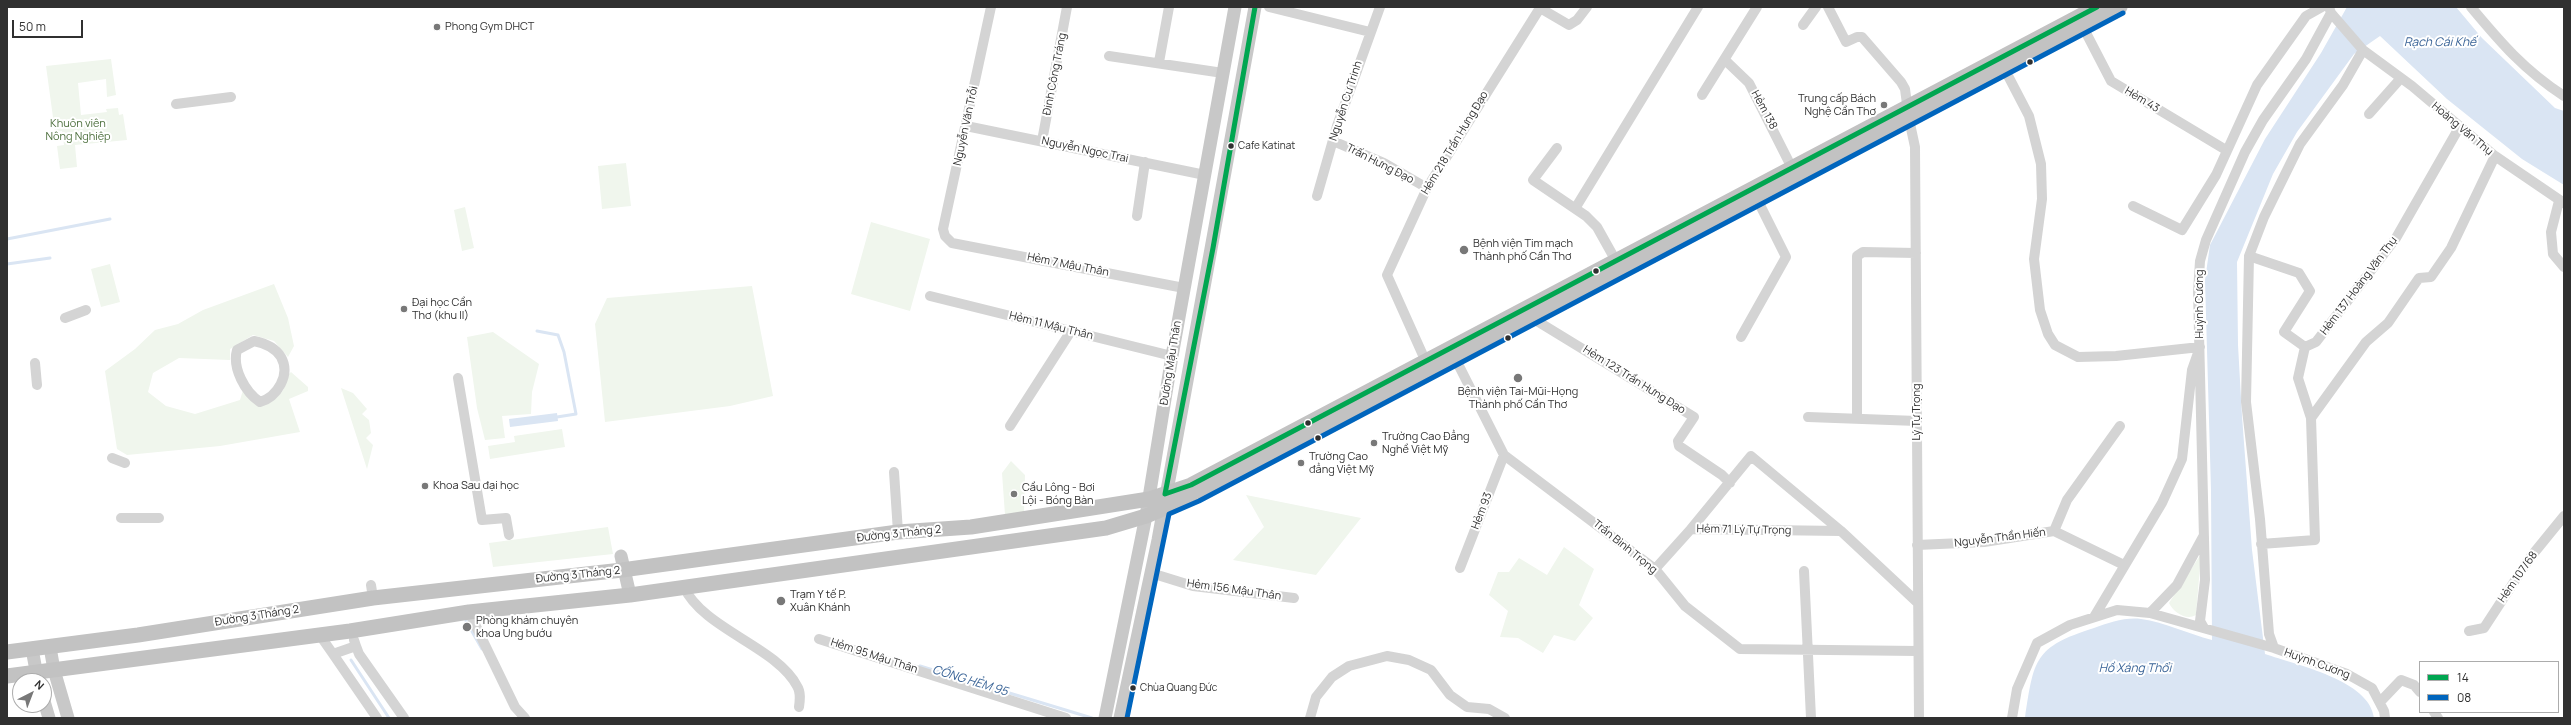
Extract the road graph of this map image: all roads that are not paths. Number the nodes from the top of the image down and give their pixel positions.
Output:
1 (991, 7) edge
2 (1067, 7) edge
3 (1169, 7) edge
4 (1235, 7) edge
5 (1255, 7) edge
6 (1270, 7) edge
7 (1380, 7) edge
8 (1540, 7) edge
9 (1587, 7) edge
10 (1698, 7) edge
11 (1757, 7) edge
12 (1816, 7) edge
13 (1828, 7) edge
14 (2097, 7) edge
15 (2120, 7) edge
16 (2322, 7) edge
17 (2471, 7) edge
18 (2330, 10) edge
19 (2081, 22) junction
20 (1804, 24) dead end
21 (1370, 32) junction
22 (2363, 50) junction
23 (1109, 56) dead end
24 (1725, 60) junction
25 (1159, 62) junction
26 (2004, 68) junction
27 (1223, 73) junction
28 (2401, 78) junction
29 (1702, 95) dead end
30 (2564, 96) edge
31 (231, 97) dead end
32 (176, 104) dead end
33 (1908, 113) junction
34 (2369, 114) dead end
35 (966, 126) junction
36 (2460, 126) junction
37 (1042, 141) junction
38 (1333, 141) junction
39 (1557, 148) dead end
40 (2226, 150) junction
41 (2495, 156) junction
42 (1145, 162) junction
43 (1792, 168) junction
44 (1205, 175) junction
45 (1427, 188) junction
46 (1317, 196) dead end
47 (1757, 199) junction
48 (2562, 202) edge
49 (2132, 206) dead end
50 (1576, 207) junction
51 (1138, 216) dead end
52 (952, 242) joint
53 (1192, 243) junction
54 (1213, 248) junction
55 (1916, 253) junction
56 (2249, 256) junction
57 (1616, 261) junction
58 (2564, 267) edge
59 (1184, 288) junction
60 (930, 296) dead end
61 (86, 310) dead end
62 (65, 318) dead end
63 (1532, 318) junction
64 (1071, 331) junction
65 (1741, 337) dead end
66 (2305, 347) junction
67 (2200, 348) junction
68 (1172, 356) junction
69 (1455, 358) junction
70 (1426, 362) junction
71 (35, 363) dead end
72 (237, 367) joint
73 (458, 378) dead end
74 (37, 385) dead end
75 (1808, 417) dead end
76 (2311, 418) junction
77 (1857, 419) junction
78 (1917, 421) junction
79 (1010, 426) dead end
80 (2120, 426) dead end
81 (1504, 455) junction
82 (112, 458) dead end
83 (125, 463) dead end
84 (894, 472) dead end
85 (1730, 483) junction
86 (1149, 499) junction
87 (1164, 501) junction
88 (1146, 516) junction
89 (2564, 516) edge
90 (121, 518) dead end
91 (159, 518) dead end
92 (1692, 529) junction
93 (1842, 531) junction
94 (2054, 531) junction
95 (898, 532) junction
96 (509, 535) dead end
97 (2204, 536) junction
98 (2261, 544) junction
99 (1917, 545) junction
100 (621, 563) junction
101 (2124, 565) junction
102 (1460, 568) dead end
103 (1655, 569) junction
104 (1804, 571) dead end
105 (1151, 573) junction
106 (684, 587) junction
107 (630, 595) junction
108 (1294, 598) dead end
109 (1918, 603) junction
110 (469, 612) junction
111 (2150, 612) junction
112 (2094, 617) junction
113 (2206, 628) junction
114 (350, 631) junction
115 (2469, 631) dead end
116 (319, 634) junction
117 (819, 639) dead end
118 (356, 646) junction
119 (50, 647) junction
120 (2270, 647) junction
121 (32, 649) junction
122 (1808, 650) junction
123 (1918, 651) junction
124 (7, 652) edge
125 (333, 654) junction
126 (54, 670) junction
127 (36, 673) edge
128 (46, 673) edge
129 (2419, 691) edge
130 (2380, 702) junction
131 (799, 707) dead end
132 (374, 717) edge
133 (68, 718) edge
134 (404, 718) edge
135 (525, 718) edge
136 (1066, 718) edge
137 (1106, 718) edge
138 (1120, 718) edge
139 (1310, 718) edge
140 (1506, 718) edge
141 (1811, 718) edge
142 (1919, 718) edge
143 (2012, 718) edge
144 (2384, 718) edge

1 - 35 street, Nguyễn Văn Trỗi
2 - 37 street, Đinh Công Tráng
3 - 25 street
4 - 27 main road, Đường Mậu Thân
5 - 54 main road, Đường Mậu Thân
6 - 21 street
7 - 21 street, Nguyễn Cư Trinh
8 - 9 street, Hẻm 218 Trần Hưng Đạo
8 - 45 street, Hẻm 218 Trần Hưng Đạo
10 - 50 street
11 - 24 street
12 - 20 street
13 - 33 street, Lý Tự Trọng
14 - 19 highway
15 - 19 highway
16 - 40 street
17 - 30 street
18 - 22 street, Hoàng Văn Thụ
18 - 67 street, Huỳnh Cương
19 - 26 highway
19 - 33 highway
19 - 40 street, Hẻm 43
21 - 38 street, Nguyễn Cư Trinh
22 - 28 street, Hoàng Văn Thụ
22 - 56 street, Huỳnh Cương
23 - 25 street
24 - 29 street
24 - 43 street, Hẻm 138
25 - 27 street
26 - 33 highway
26 - 67 street
27 - 44 main road, Đường Mậu Thân
28 - 34 street
28 - 36 street, Hoàng Văn Thụ
31 - 32 street
33 - 43 highway
33 - 47 highway
33 - 55 street, Lý Tự Trọng
35 - 37 street, Nguyễn Ngọc Trai
35 - 52 street, Nguyễn Văn Trỗi
36 - 41 street, Hoàng Văn Thụ
36 - 66 street, Hẻm 137 Hoàng Văn Thụ
37 - 42 street, Nguyễn Ngọc Trai
38 - 45 street, Trấn Hưng Đạo
38 - 46 street, Nguyễn Cư Trinh
39 - 50 street
40 - 49 street
41 - 48 street, Hoàng Văn Thụ
41 - 76 street
42 - 44 street, Nguyễn Ngọc Trai
42 - 51 street
43 - 57 highway
44 - 53 main road, Đường Mậu Thân
45 - 70 street, Hẻm 218 Trần Hưng Đạo
47 - 63 highway
47 - 65 street
48 - 58 street
50 - 57 street
52 - 59 street, Hẻm 7 Mậu Thân
53 - 54 main road
53 - 59 main road, Đường Mậu Thân
54 - 87 main road, Đường Mậu Thân
55 - 77 street
55 - 78 street, Lý Tự Trọng
56 - 66 street
56 - 98 street, Huỳnh Cương
57 - 70 highway
59 - 68 main road, Đường Mậu Thân
60 - 64 street, Hẻm 11 Mậu Thân
61 - 62 street
63 - 69 highway
63 - 85 street, Hẻm 123 Trần Hưng Đạo
64 - 68 street, Hẻm 11 Mậu Thân
64 - 79 street
66 - 76 street
67 - 97 street, Huỳnh Cương
67 - 101 street
68 - 86 main road, Đường Mậu Thân
69 - 81 street, Trần Bình Trọng
69 - 87 highway
70 - 87 highway
71 - 74 street
72 - 72 street
73 - 96 street
75 - 77 street
76 - 98 street
77 - 78 street
78 - 99 street, Lý Tự Trọng
80 - 94 street
81 - 102 street, Hẻm 93
81 - 103 street, Trần Bình Trọng
82 - 83 street
84 - 95 street
85 - 92 street, Hẻm 71 Lý Tự Trọng
85 - 93 street, Hẻm 71 Lý Tự Trọng
86 - 87 highway, Đường 3 Tháng 2
86 - 88 main road, Đường Mậu Thân
86 - 95 highway, Đường 3 Tháng 2
87 - 88 highway, Đường 3 Tháng 2
87 - 105 main road, Đường Mậu Thân
88 - 106 highway, Đường 3 Tháng 2
88 - 137 main road, Đường Mậu Thân
89 - 115 street, Hẻm 107/68
90 - 91 street
92 - 93 street, Hẻm 71 Lý Tự Trọng
92 - 103 street
93 - 109 street, Hẻm 71 Lý Tự Trọng
94 - 99 street, Nguyễn Thần Hiến
94 - 101 street, Nguyễn Thần Hiến
95 - 100 highway, Đường 3 Tháng 2
97 - 111 street
97 - 113 street, Huỳnh Cương
98 - 120 street, Huỳnh Cương
99 - 109 street, Lý Tự Trọng
100 - 107 main road
100 - 119 highway, Đường 3 Tháng 2
101 - 112 street
103 - 122 street, Trần Bình Trọng
104 - 122 street
105 - 108 street, Hẻm 156 Mậu Thân
105 - 138 main road, Đường Mậu Thân
106 - 107 highway, Đường 3 Tháng 2
106 - 131 street
107 - 110 highway, Đường 3 Tháng 2
109 - 123 street, Lý Tự Trọng
110 - 114 highway, Đường 3 Tháng 2
110 - 135 street
111 - 112 street, Huỳnh Cương
111 - 113 street, Huỳnh Cương
112 - 143 street, Huỳnh Cương
113 - 120 street, Huỳnh Cương
114 - 116 highway, Đường 3 Tháng 2
114 - 118 street
116 - 125 street
116 - 126 highway, Đường 3 Tháng 2
117 - 136 street, Hẻm 95 Mậu Thân
118 - 125 street
118 - 134 street
119 - 121 highway, Đường 3 Tháng 2
119 - 126 main road
120 - 130 street, Huỳnh Cương
121 - 124 highway, Đường 3 Tháng 2
121 - 127 main road
122 - 123 street, Trần Bình Trọng
122 - 141 street
123 - 142 street, Lý Tự Trọng
125 - 132 street
126 - 128 highway, Đường 3 Tháng 2
126 - 133 main road
129 - 130 street
130 - 144 street, Huỳnh Cương
139 - 140 street

